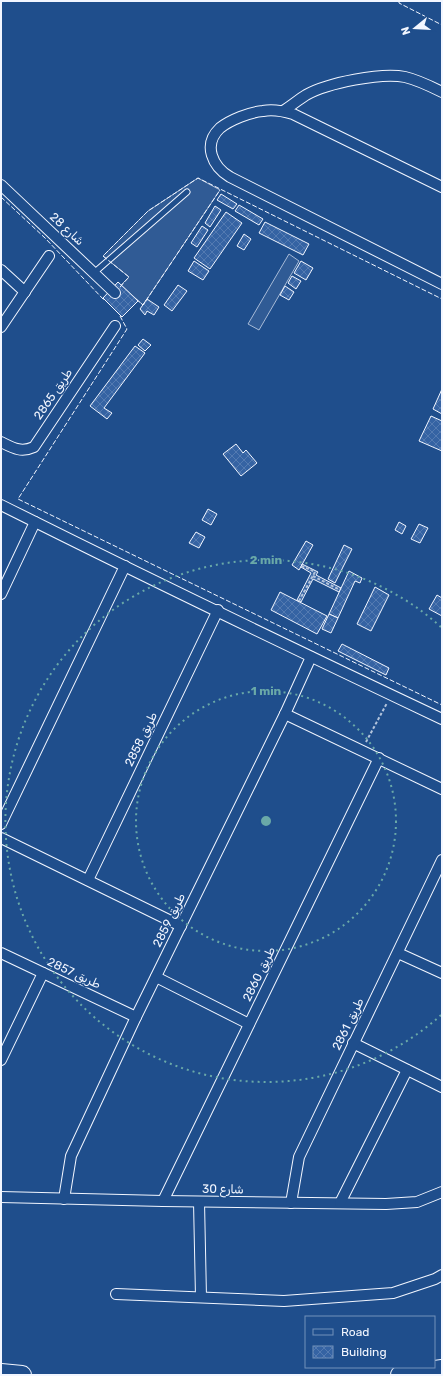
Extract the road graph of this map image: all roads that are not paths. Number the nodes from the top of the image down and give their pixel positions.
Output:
1 (442, 92) edge
2 (283, 111) junction
3 (1, 185) edge
4 (442, 187) edge
5 (187, 192) dead end
6 (49, 256) dead end
7 (1, 270) edge
8 (95, 272) junction
9 (442, 284) edge
10 (24, 292) junction
11 (115, 293) dead end
12 (115, 326) dead end
13 (1, 327) edge
14 (1, 442) edge
15 (1, 505) edge
16 (35, 522) junction
17 (125, 566) junction
18 (1, 594) edge
19 (218, 610) junction
20 (311, 657) junction
21 (285, 714) junction
22 (442, 719) edge
23 (379, 758) junction
24 (442, 789) edge
25 (1, 824) edge
26 (1, 838) edge
27 (442, 860) edge
28 (88, 880) junction
29 (181, 926) junction
30 (1, 952) edge
31 (398, 953) junction
32 (43, 973) junction
33 (442, 973) edge
34 (156, 977) junction
35 (136, 1017) junction
36 (249, 1024) junction
37 (353, 1043) junction
38 (1, 1060) edge
39 (407, 1070) junction
40 (442, 1087) edge
41 (442, 1192) edge
42 (1, 1197) edge
43 (64, 1199) junction
44 (163, 1201) junction
45 (199, 1202) junction
46 (291, 1203) junction
47 (340, 1203) junction
48 (442, 1274) edge
49 (116, 1294) dead end
50 (201, 1297) junction
51 (442, 1368) edge
52 (1, 1373) edge
53 (22, 1375) edge
54 (400, 1375) edge

1 - 2 street
2 - 4 street
2 - 9 street
3 - 8 street, شارع 28
5 - 8 lane
6 - 10 street
7 - 10 street
8 - 11 street, شارع 28
10 - 13 street
12 - 14 street, طريق 2865
15 - 16 street
16 - 17 street
16 - 18 street
17 - 19 street
17 - 25 street
19 - 20 street
19 - 28 street, طريق 2858
20 - 21 street, طريق 2859
20 - 22 street
21 - 23 street
21 - 29 street, طريق 2859
23 - 24 street
23 - 36 street, طريق 2860
26 - 28 street
27 - 31 street, طريق 2861
28 - 29 street
29 - 34 street, طريق 2859
30 - 32 street, طريق 2857
31 - 33 street
31 - 37 street, طريق 2861
32 - 35 street, طريق 2857
32 - 38 street
34 - 35 street, طريق 2859
34 - 36 street
35 - 43 street, طريق 2859
36 - 44 street, طريق 2860
37 - 39 street
37 - 46 street, طريق 2861
39 - 40 street
39 - 47 street
41 - 47 street, شارع 30
42 - 43 street, شارع 30
43 - 44 street, شارع 30
44 - 45 street, شارع 30
45 - 46 street, شارع 30
45 - 50 street
46 - 47 street, شارع 30
48 - 50 street
49 - 50 street
51 - 54 highway
52 - 53 highway

